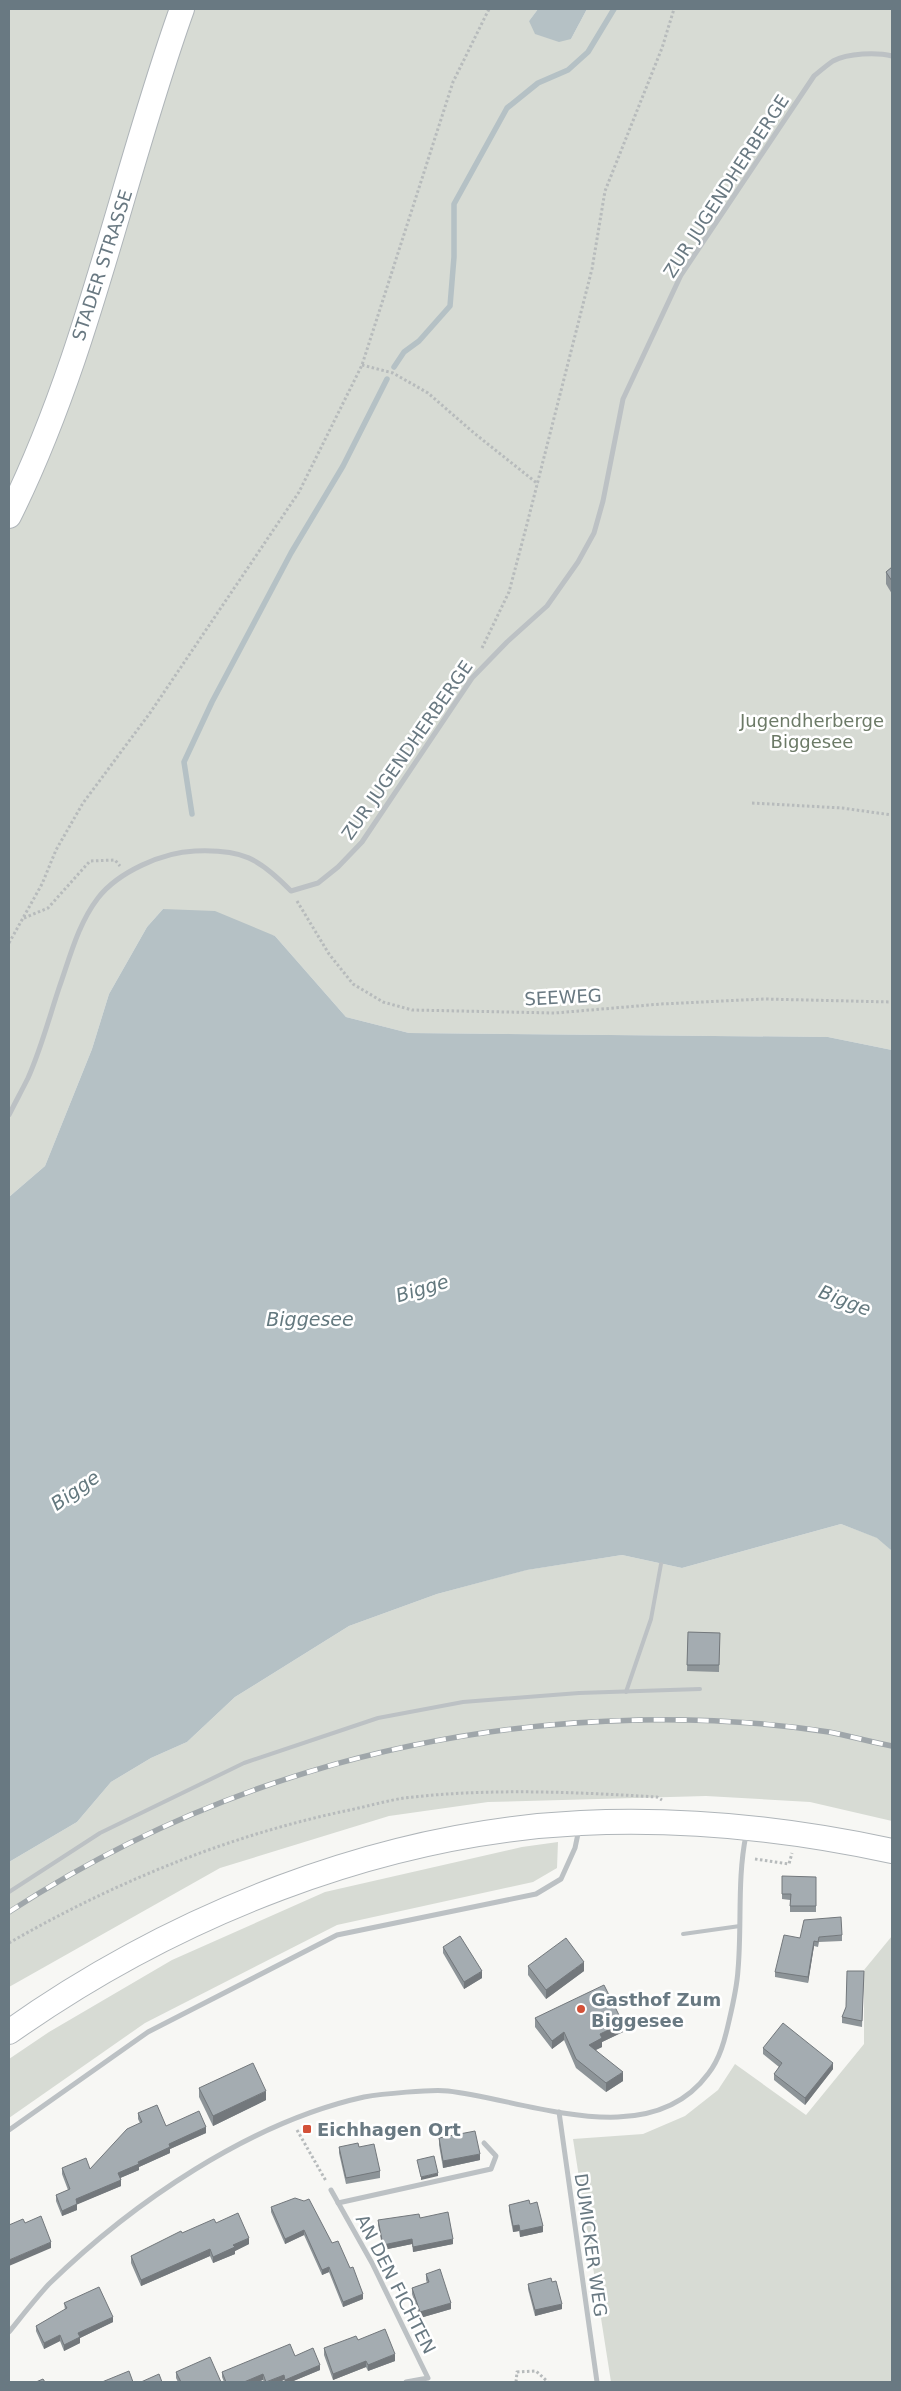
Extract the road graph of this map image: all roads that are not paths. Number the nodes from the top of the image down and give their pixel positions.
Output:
1 (182, 9) edge
2 (892, 56) edge
3 (9, 516) edge
4 (9, 1115) edge
5 (661, 1564) dead end
6 (700, 1689) dead end
7 (626, 1692) junction
8 (580, 1823) junction
9 (748, 1827) junction
10 (892, 1851) edge
11 (9, 1892) edge
12 (740, 1926) junction
13 (683, 1934) dead end
14 (9, 2032) edge
15 (559, 2112) junction
16 (9, 2130) edge
17 (484, 2142) dead end
18 (331, 2190) road end
19 (338, 2203) junction
20 (9, 2332) edge
21 (406, 2382) edge
22 (597, 2382) edge

1 - 3 main road, STADER STRASSE
2 - 4 street, ZUR JUGENDHERBERGE
5 - 7 lane
6 - 7 lane
7 - 11 lane
8 - 9 main road
8 - 14 main road
8 - 16 street
9 - 10 main road
9 - 12 street
12 - 13 lane
12 - 15 street
15 - 20 street
15 - 22 street, DUMICKER WEG
17 - 19 street, AN DEN FICHTEN
18 - 19 street, AN DEN FICHTEN
19 - 21 street, AN DEN FICHTEN

